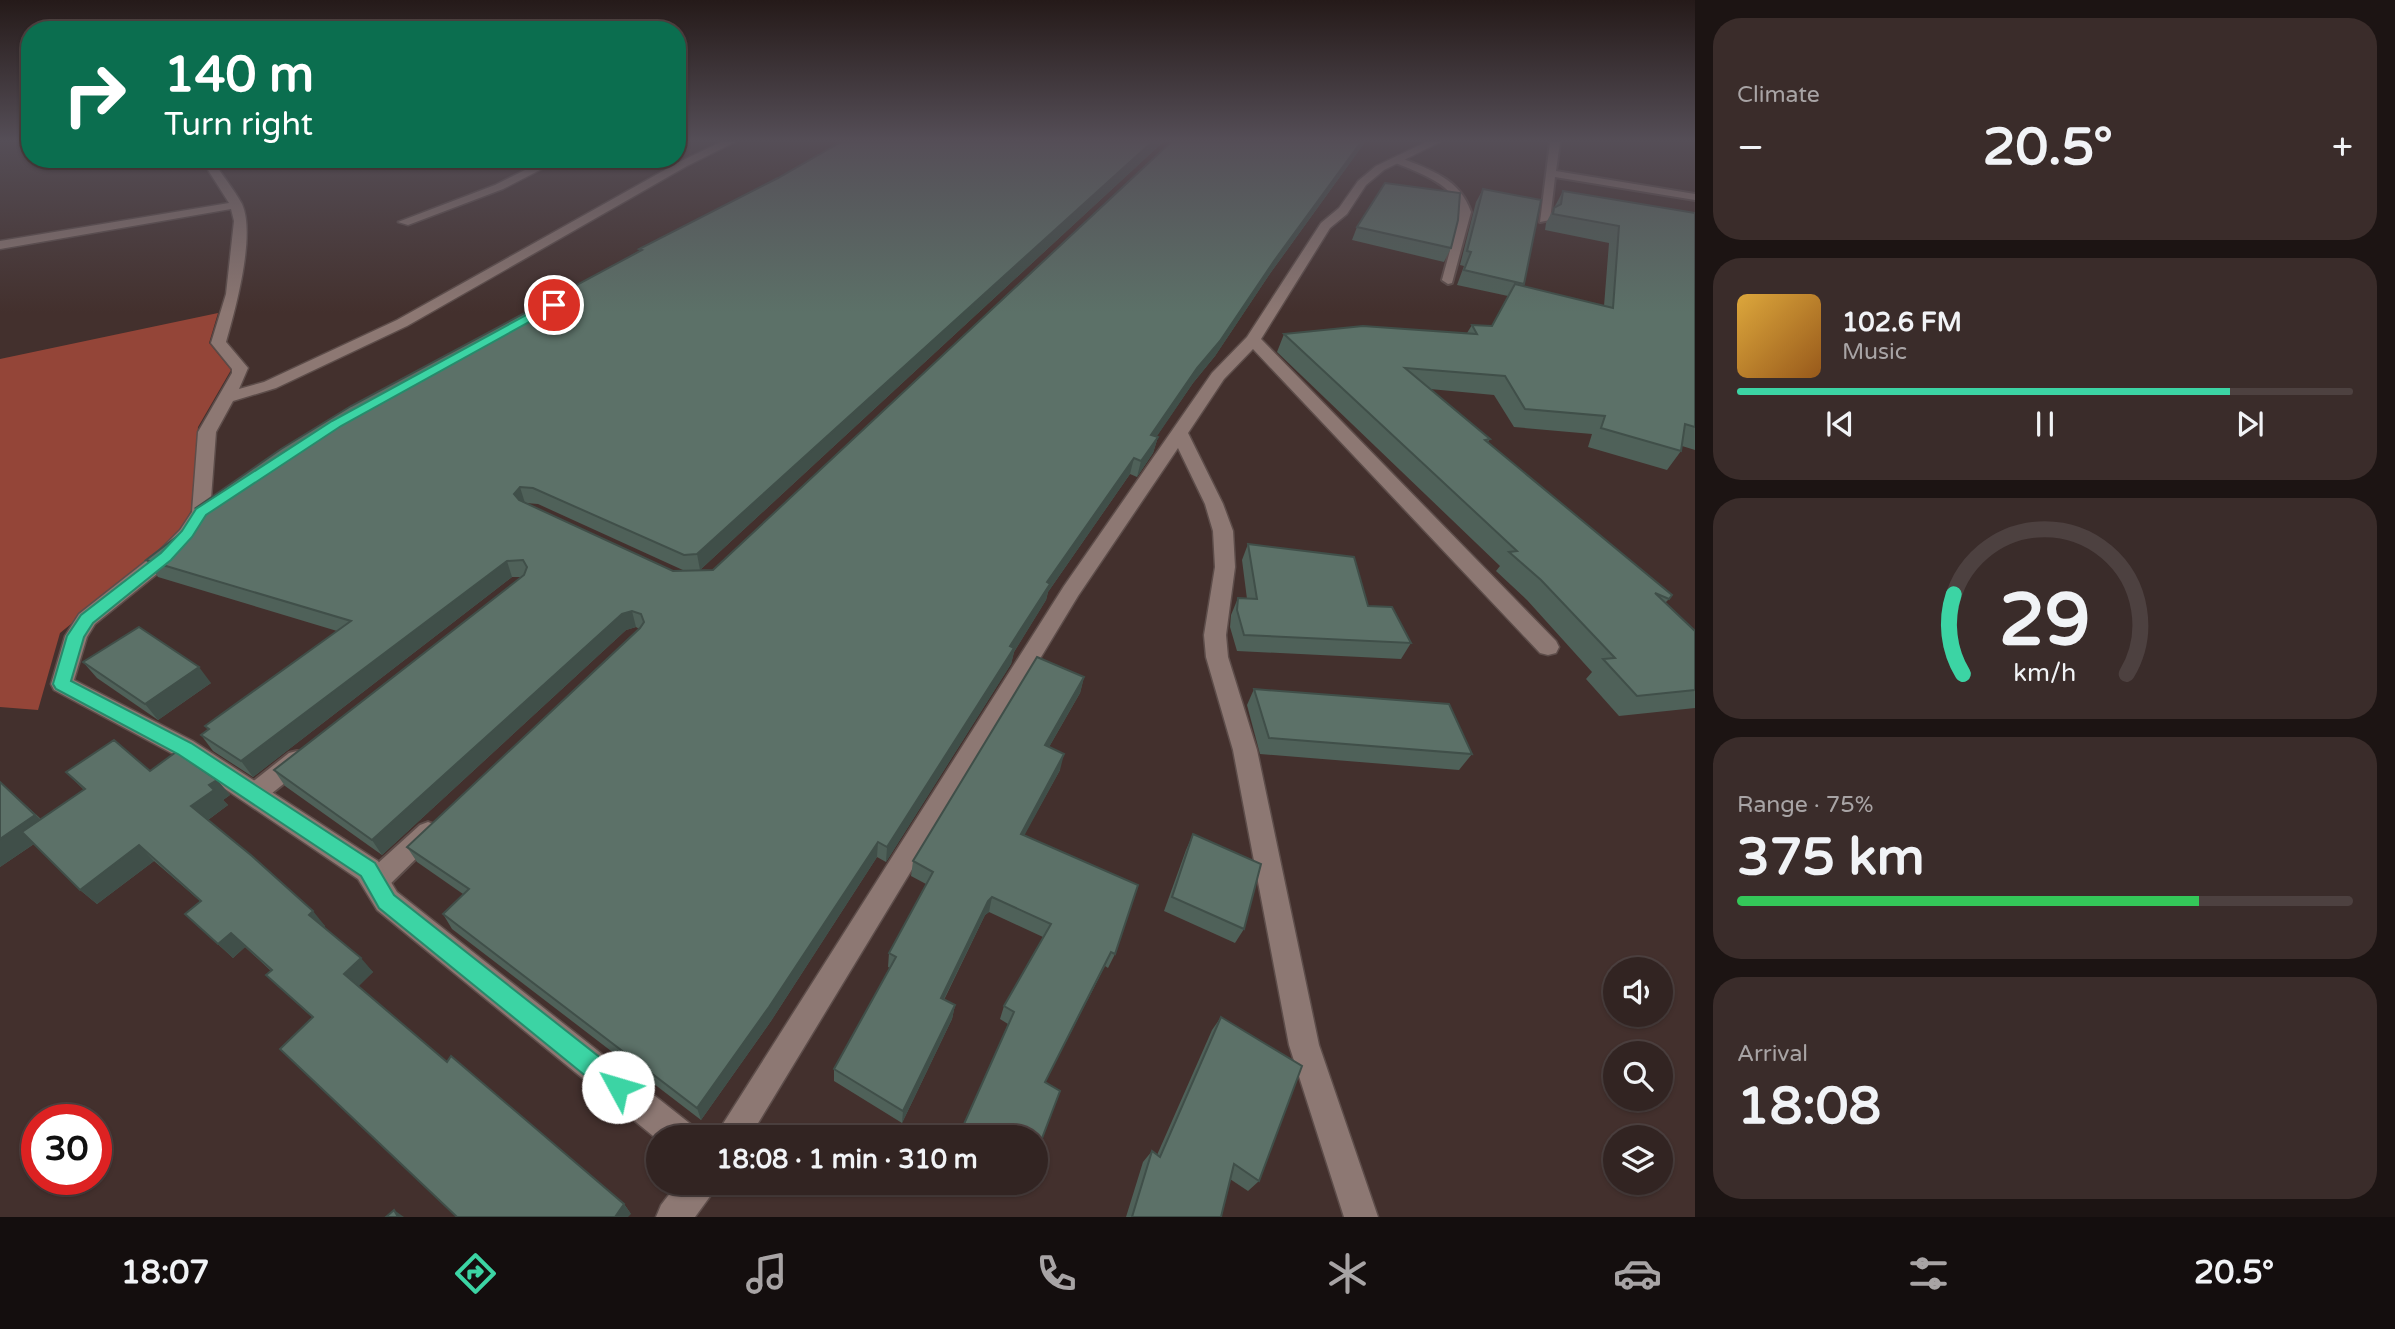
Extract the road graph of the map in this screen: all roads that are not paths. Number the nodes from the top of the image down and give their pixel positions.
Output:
1 (232, 199) edge
2 (467, 199) edge
3 (622, 199) edge
4 (1352, 199) edge
5 (1461, 199) edge
6 (1547, 199) edge
7 (236, 205) junction
8 (1544, 220) dead end
9 (404, 222) dead end
10 (0, 245) edge
11 (1448, 280) dead end
12 (1253, 340) junction
13 (225, 398) junction
14 (1179, 432) junction
15 (1548, 647) dead end
16 (318, 744) edge
17 (254, 794) junction
18 (445, 816) edge
19 (375, 882) junction
20 (665, 1125) edge
21 (738, 1125) edge
22 (690, 1195) edge
23 (673, 1217) edge
24 (1361, 1217) edge

1 - 7 street
2 - 9 street
3 - 13 street
4 - 12 street
5 - 11 lane
6 - 8 lane
7 - 10 street
7 - 13 street
12 - 14 street
12 - 15 street
13 - 17 street
14 - 21 street
14 - 24 street
16 - 17 lane
17 - 19 street
18 - 19 lane
19 - 20 street
22 - 23 street

